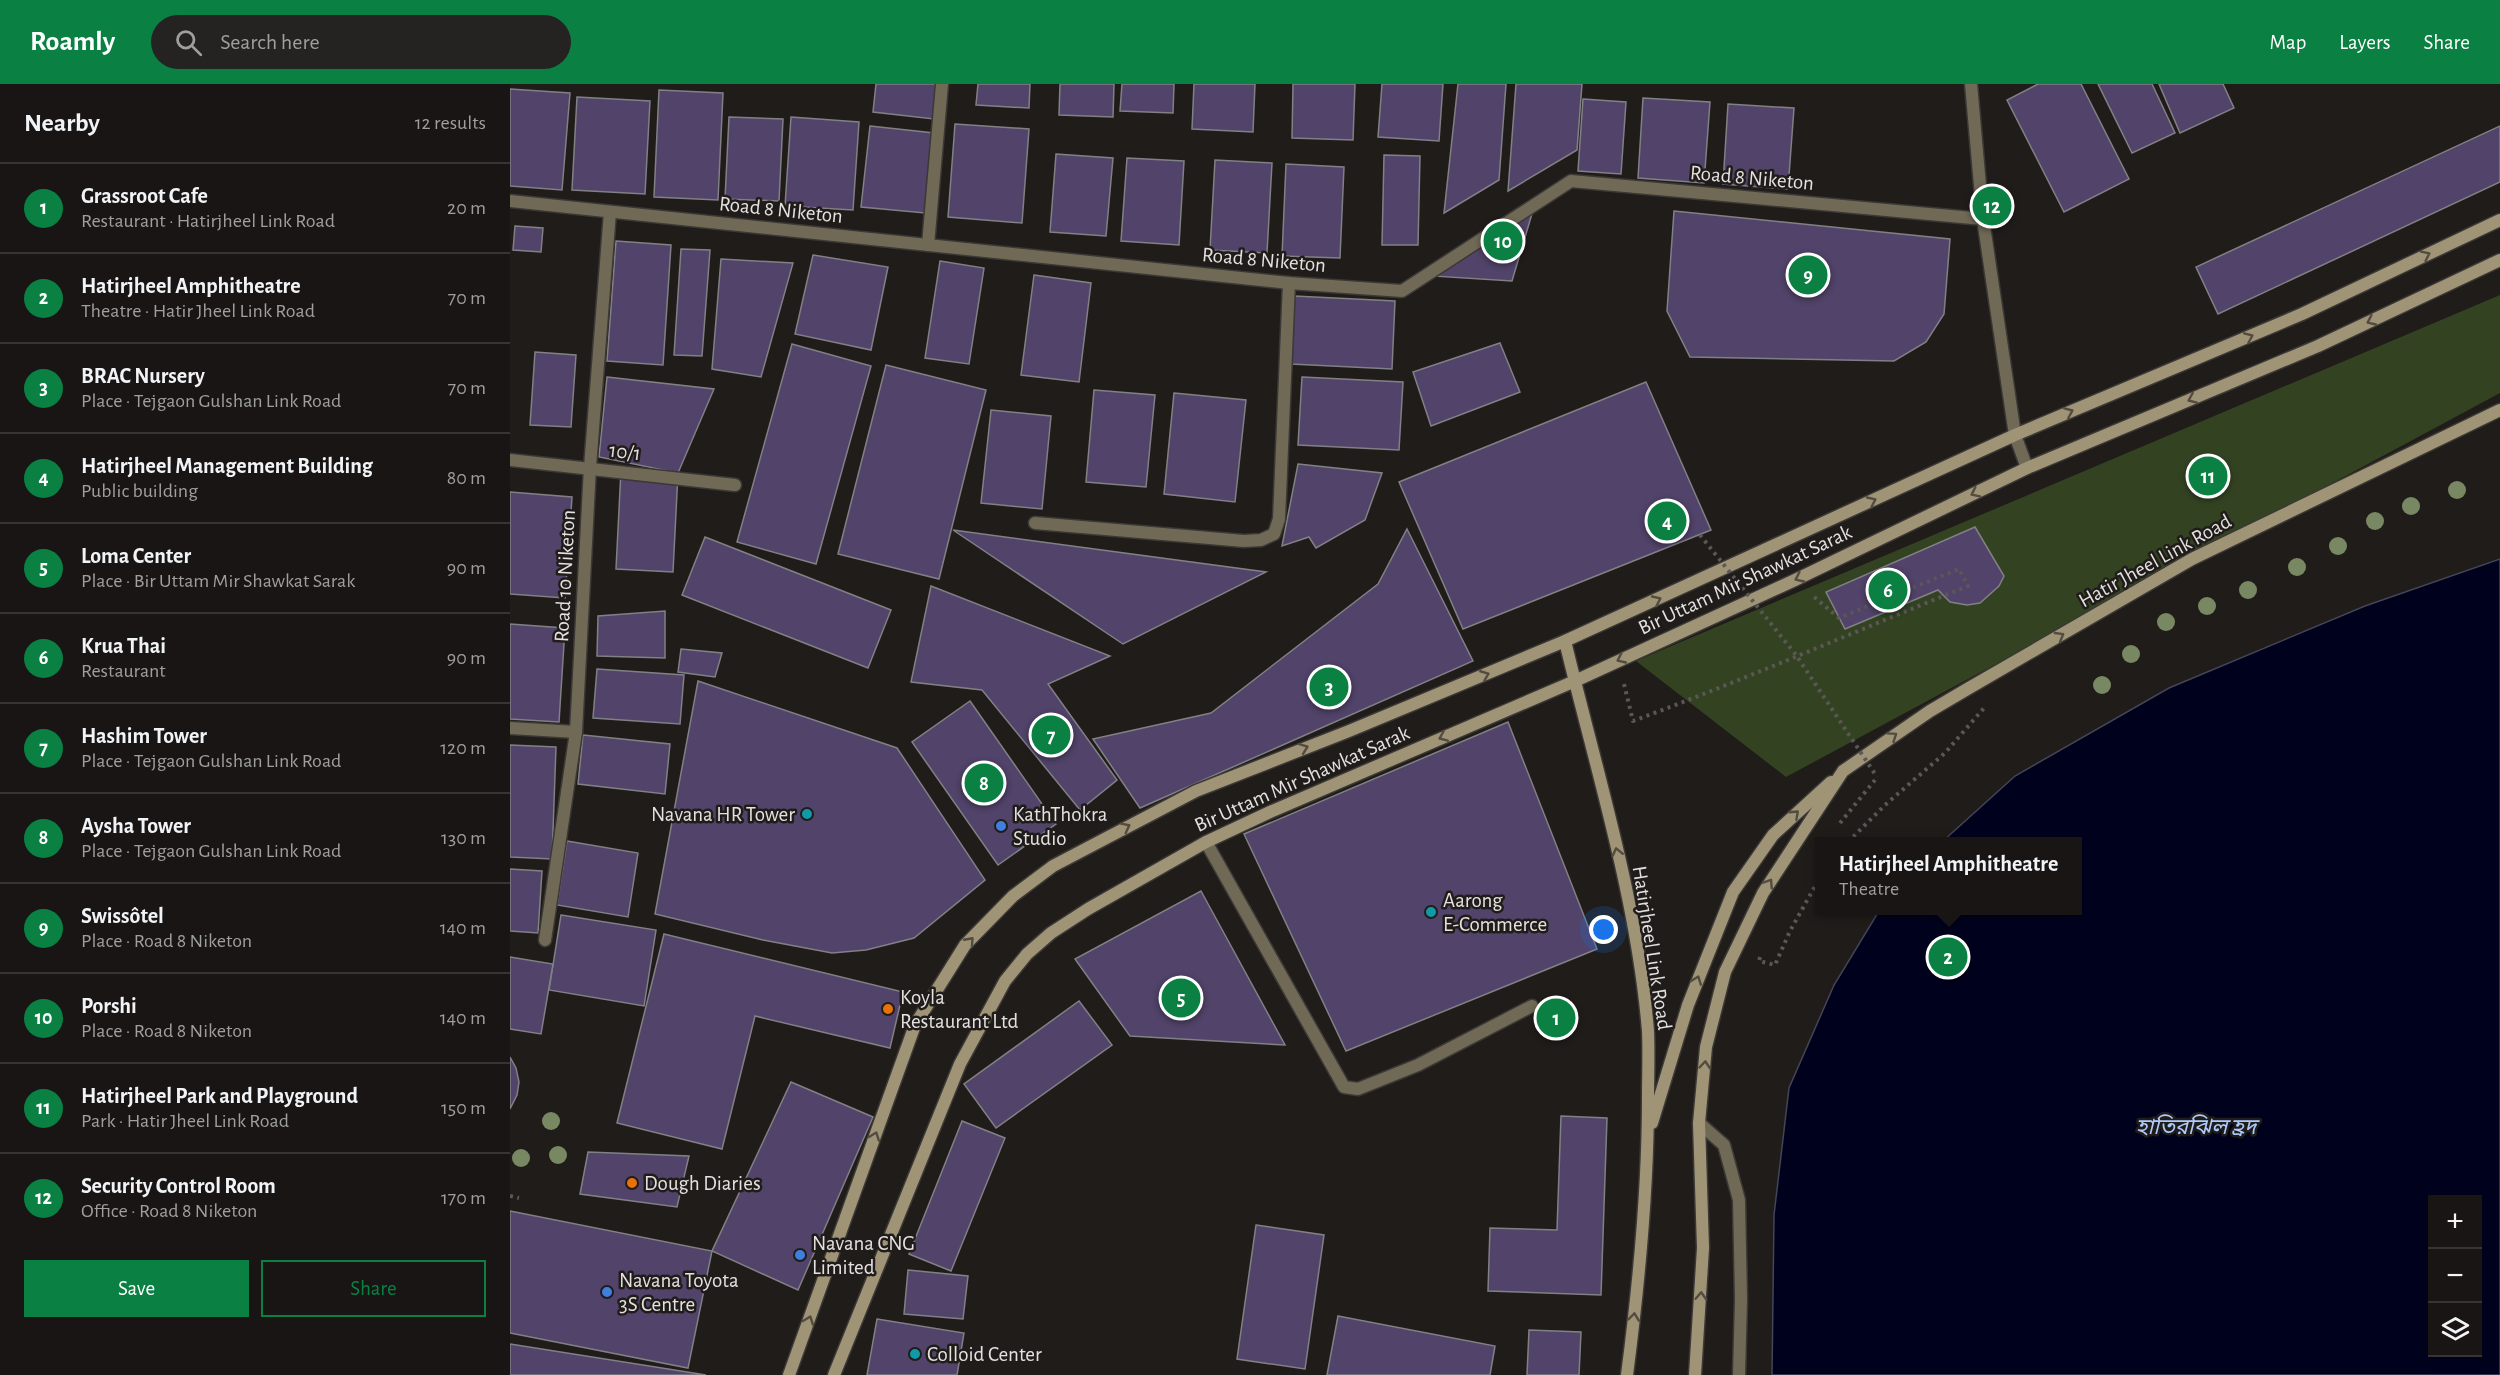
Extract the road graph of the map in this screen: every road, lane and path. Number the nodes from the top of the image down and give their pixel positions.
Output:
1 (942, 84) edge
2 (1971, 84) edge
3 (510, 201) edge
4 (610, 212) junction
5 (1983, 219) junction
6 (2500, 220) edge
7 (928, 245) junction
8 (2500, 260) edge
9 (1289, 283) junction
10 (2500, 410) edge
11 (2015, 435) junction
12 (510, 460) edge
13 (590, 467) junction
14 (2027, 468) junction
15 (735, 485) dead end
16 (1035, 523) dead end
17 (1700, 535) dead end
18 (1795, 580) junction
19 (1565, 641) junction
20 (1796, 655) junction
21 (1619, 660) junction
22 (1575, 681) junction
23 (1989, 702) dead end
24 (510, 728) edge
25 (576, 732) junction
26 (1843, 771) junction
27 (1837, 825) dead end
28 (1853, 837) edge
29 (1206, 842) junction
30 (1815, 886) edge
31 (546, 940) dead end
32 (1762, 952) dead end
33 (1532, 1006) dead end
34 (1699, 1123) junction
35 (1648, 1136) junction
36 (510, 1196) edge
37 (519, 1198) dead end
38 (789, 1375) edge
39 (834, 1375) edge
40 (1627, 1375) edge
41 (1695, 1375) edge
42 (1739, 1375) edge

1 - 7 street
2 - 5 street
3 - 4 street, Road 8 Niketon
4 - 7 street, Road 8 Niketon
4 - 13 street, Road 10 Niketon
5 - 9 street, Road 8 Niketon
5 - 11 street
11 -> 6 main road
7 - 9 street, Road 8 Niketon
8 -> 14 main road, Bir Uttam Mir Shawkat Sarak
9 - 16 street
26 -> 10 main road, Hatir Jheel Link Road
11 - 14 street
19 -> 11 main road
12 - 13 street, 10/1
13 - 15 street, 10/1
13 - 25 street, Road 10 Niketon
14 -> 18 main road, Bir Uttam Mir Shawkat Sarak
17 - 20 path, bridge
18 - 20 path
18 -> 21 main road, Bir Uttam Mir Shawkat Sarak
19 - 22 main road, Hatirjheel Link Road
38 -> 19 main road
20 - 21 path
20 - 27 path, bridge
21 - 22 main road, Bir Uttam Mir Shawkat Sarak
22 -> 29 main road, Bir Uttam Mir Shawkat Sarak
35 -> 22 main road, Hatirjheel Link Road
23 - 28 path
24 - 25 street
25 - 31 street, Road 10 Niketon
34 -> 26 main road, Hatir Jheel Link Road
35 -> 26 main road, Hatir Jheel Link Road
29 - 33 street
29 - 39 main road, Bir Uttam Mir Shawkat Sarak
30 - 32 path
41 -> 34 main road, Hatir Jheel Link Road
34 - 42 street
40 -> 35 main road, Hatirjheel Link Road
36 - 37 path

